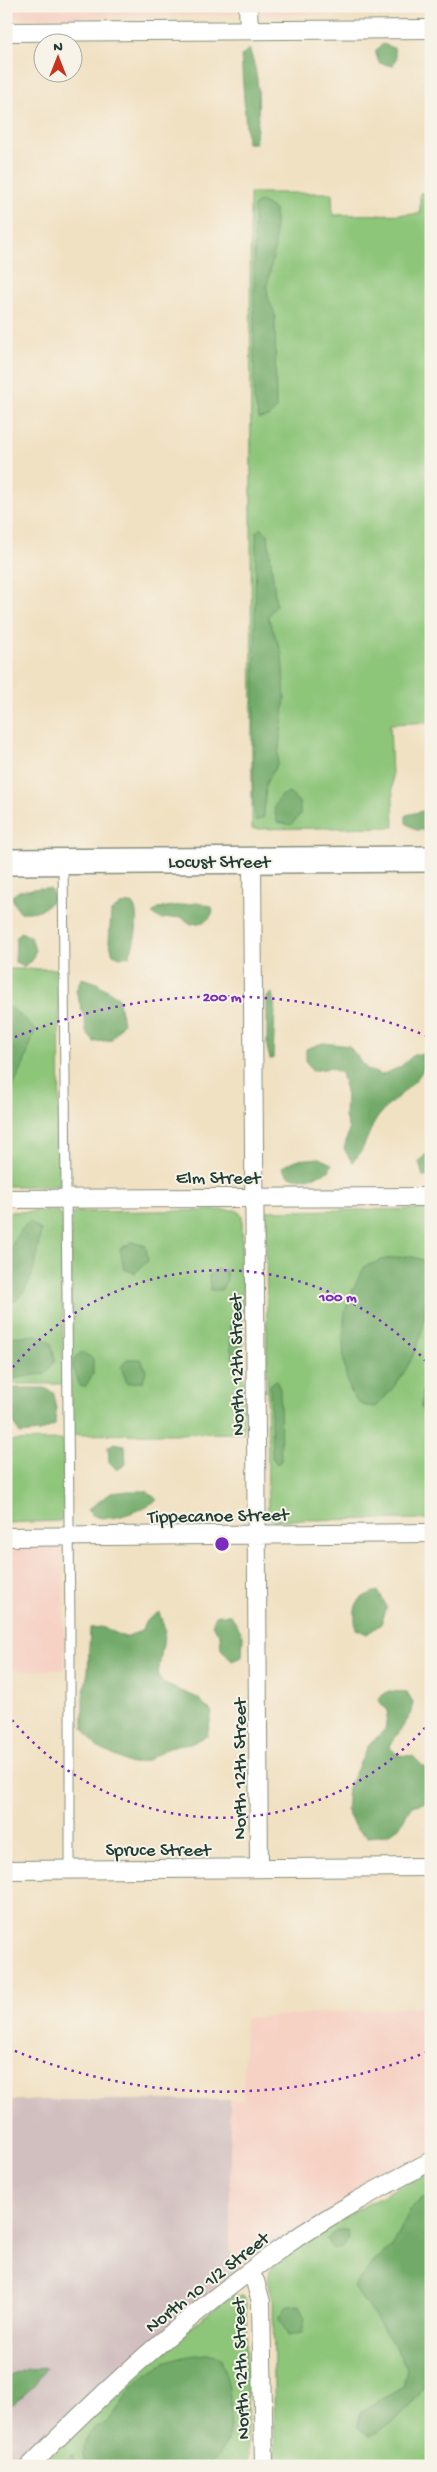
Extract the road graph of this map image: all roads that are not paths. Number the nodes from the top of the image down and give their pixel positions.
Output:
1 (248, 6) edge
2 (431, 29) edge
3 (249, 30) junction
4 (6, 32) edge
5 (431, 858) edge
6 (252, 860) junction
7 (6, 862) edge
8 (63, 862) junction
9 (431, 1196) edge
10 (254, 1197) junction
11 (6, 1199) edge
12 (67, 1199) junction
13 (431, 1533) edge
14 (258, 1534) junction
15 (6, 1537) edge
16 (68, 1537) junction
17 (431, 1867) edge
18 (259, 1868) junction
19 (6, 1870) edge
20 (70, 1870) junction
21 (431, 2161) edge
22 (248, 2274) junction
23 (30, 2466) edge
24 (264, 2466) edge

1 - 3 street
2 - 3 street
3 - 4 street
5 - 6 street, Locust Street
6 - 8 street, Locust Street
6 - 10 street, North 12th Street
7 - 8 street, Locust Street
8 - 12 lane
9 - 10 street, Elm Street
10 - 12 street, Elm Street
10 - 14 street, North 12th Street
11 - 12 street, Elm Street
12 - 16 lane
13 - 14 street, Tippecanoe Street
14 - 16 street, Tippecanoe Street
14 - 18 street, North 12th Street
15 - 16 street, Tippecanoe Street
16 - 20 lane
17 - 18 street, Spruce Street
18 - 20 street, Spruce Street
19 - 20 street, Spruce Street
21 - 22 street, North 10 1/2 Street
22 - 23 street, North 10 1/2 Street
22 - 24 street, North 12th Street

